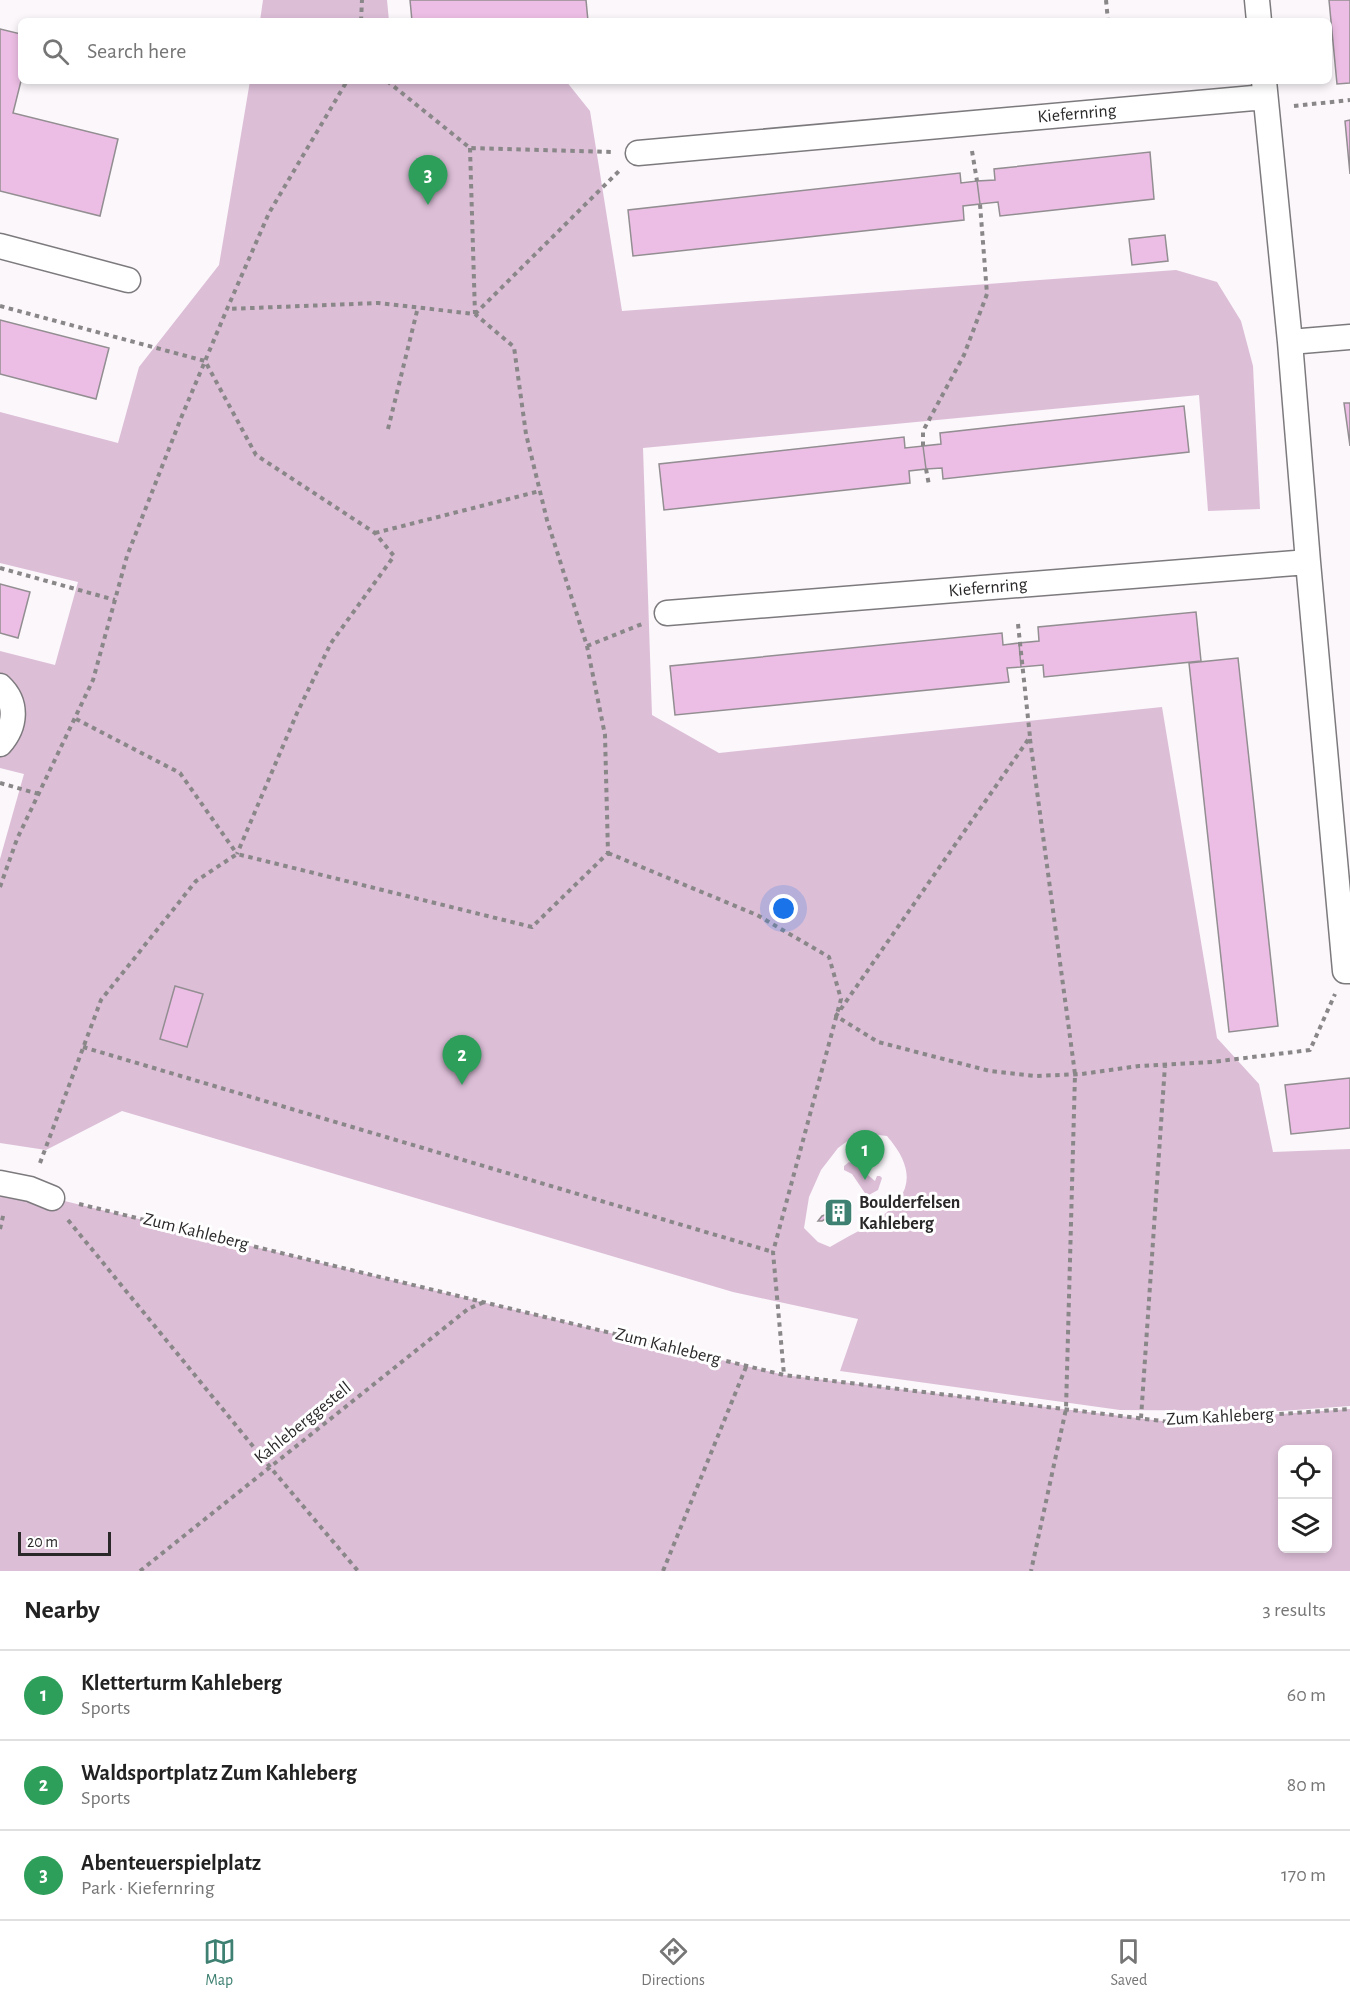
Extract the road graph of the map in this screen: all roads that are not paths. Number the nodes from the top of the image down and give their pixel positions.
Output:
1 (1257, 0) edge
2 (1259, 18) edge
3 (1265, 95) edge
4 (638, 153) road end
5 (0, 246) edge
6 (128, 280) dead end
7 (1350, 337) edge
8 (1290, 342) junction
9 (1308, 562) junction
10 (668, 613) road end
11 (0, 686) edge
12 (0, 744) edge
13 (1347, 971) edge
14 (0, 1183) edge
15 (52, 1198) road end

1 - 2 street
3 - 4 street, Kiefernring
3 - 8 street
5 - 6 street
7 - 8 street
8 - 9 street
9 - 10 street, Kiefernring
9 - 13 street
11 - 12 street
14 - 15 street

